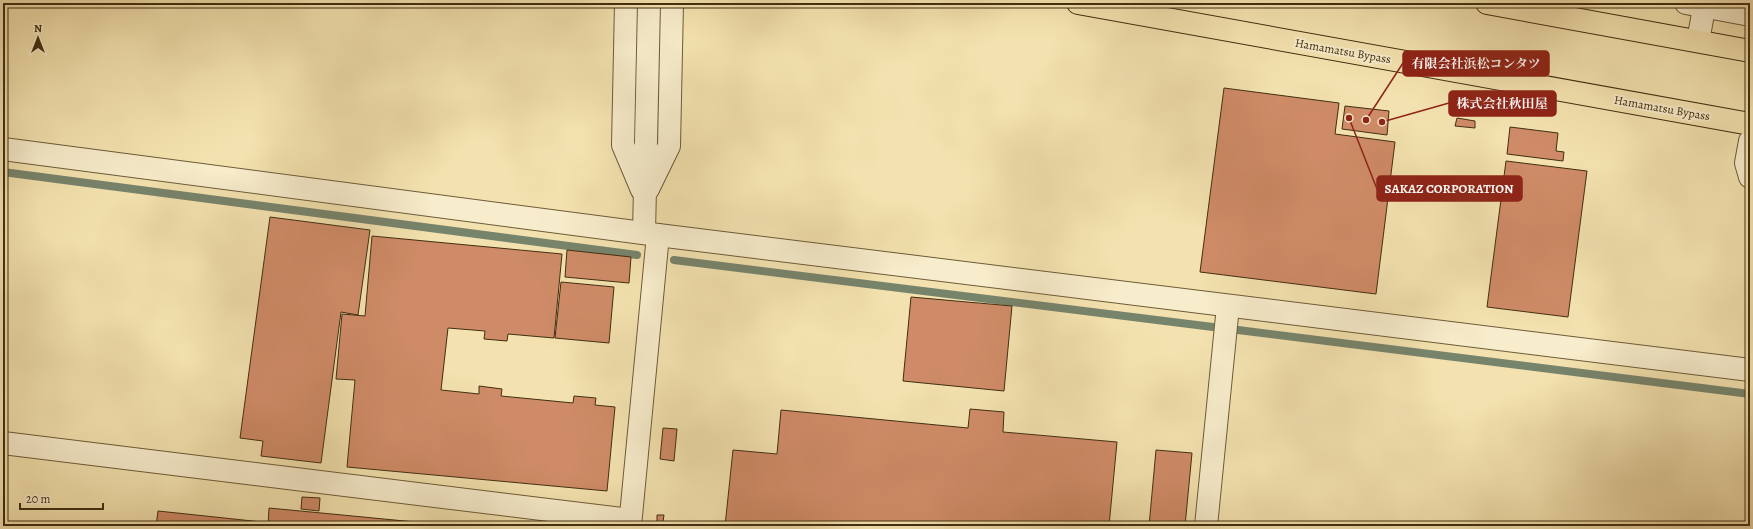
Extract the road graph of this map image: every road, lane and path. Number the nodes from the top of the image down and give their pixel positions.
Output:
1 (626, 3) edge
2 (649, 3) edge
3 (672, 3) edge
4 (1078, 3) edge
5 (1151, 3) edge
6 (1487, 3) edge
7 (1698, 4) edge
8 (1750, 15) edge
9 (1218, 28) junction
10 (1698, 41) junction
11 (1750, 51) edge
12 (1750, 124) edge
13 (1750, 141) edge
14 (3, 149) edge
15 (1750, 177) edge
16 (644, 197) junction
17 (651, 234) junction
18 (1228, 306) junction
19 (1750, 370) edge
20 (3, 443) edge
21 (630, 523) edge
22 (1206, 526) edge

1 - 16 street
2 - 16 street
3 - 16 street
4 - 9 highway, Hamamatsu Bypass
5 - 9 highway
6 - 10 highway
7 - 8 street
7 - 10 street
9 - 12 highway, Hamamatsu Bypass
10 - 11 highway
13 - 15 street
14 - 17 street
16 - 17 street
17 - 18 street
17 - 21 street
18 - 19 street
18 - 22 street
20 - 21 street

